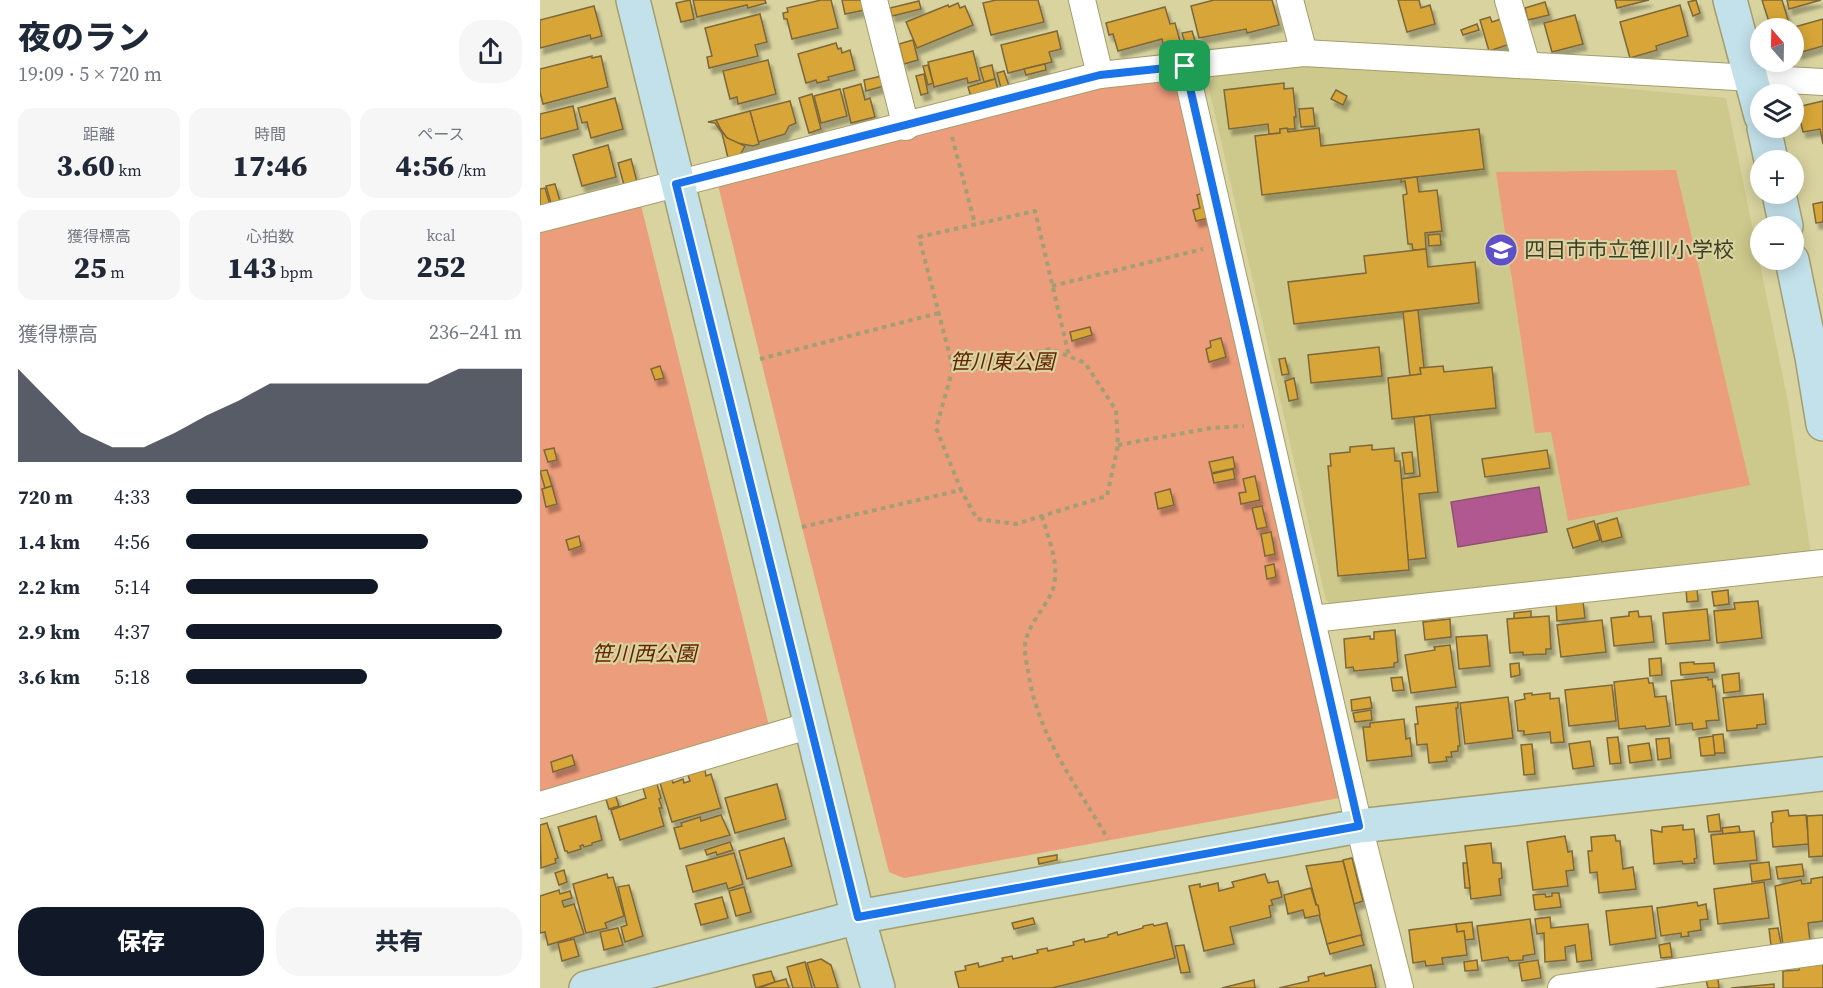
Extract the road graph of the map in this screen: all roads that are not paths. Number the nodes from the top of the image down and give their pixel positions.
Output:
1 (633, 0) edge
2 (874, 0) edge
3 (1082, 0) edge
4 (1290, 0) edge
5 (1508, 0) edge
6 (1730, 0) edge
7 (1304, 53) junction
8 (1527, 65) junction
9 (1185, 66) junction
10 (1100, 75) junction
11 (1752, 77) junction
12 (1823, 82) edge
13 (1754, 84) edge
14 (906, 127) junction
15 (676, 184) junction
16 (540, 219) edge
17 (1794, 270) edge
18 (1823, 424) edge
19 (1823, 563) edge
20 (1312, 619) junction
21 (811, 725) junction
22 (1823, 774) edge
23 (540, 805) edge
24 (1359, 826) junction
25 (858, 917) junction
26 (1823, 951) edge
27 (586, 988) edge
28 (878, 988) edge
29 (1400, 988) edge
30 (1561, 988) edge

1 - 15 street
2 - 14 street
3 - 10 street
4 - 7 street
5 - 8 street
6 - 11 street
7 - 8 street
7 - 9 street
8 - 11 street
9 - 10 street
9 - 20 street
10 - 14 street
11 - 12 street
11 - 13 street
14 - 15 street
15 - 16 street
15 - 21 street
17 - 18 street
19 - 20 street
20 - 24 street
21 - 23 street
21 - 25 street
22 - 24 street
24 - 25 street
24 - 29 street
25 - 27 street
25 - 28 street
26 - 30 street

